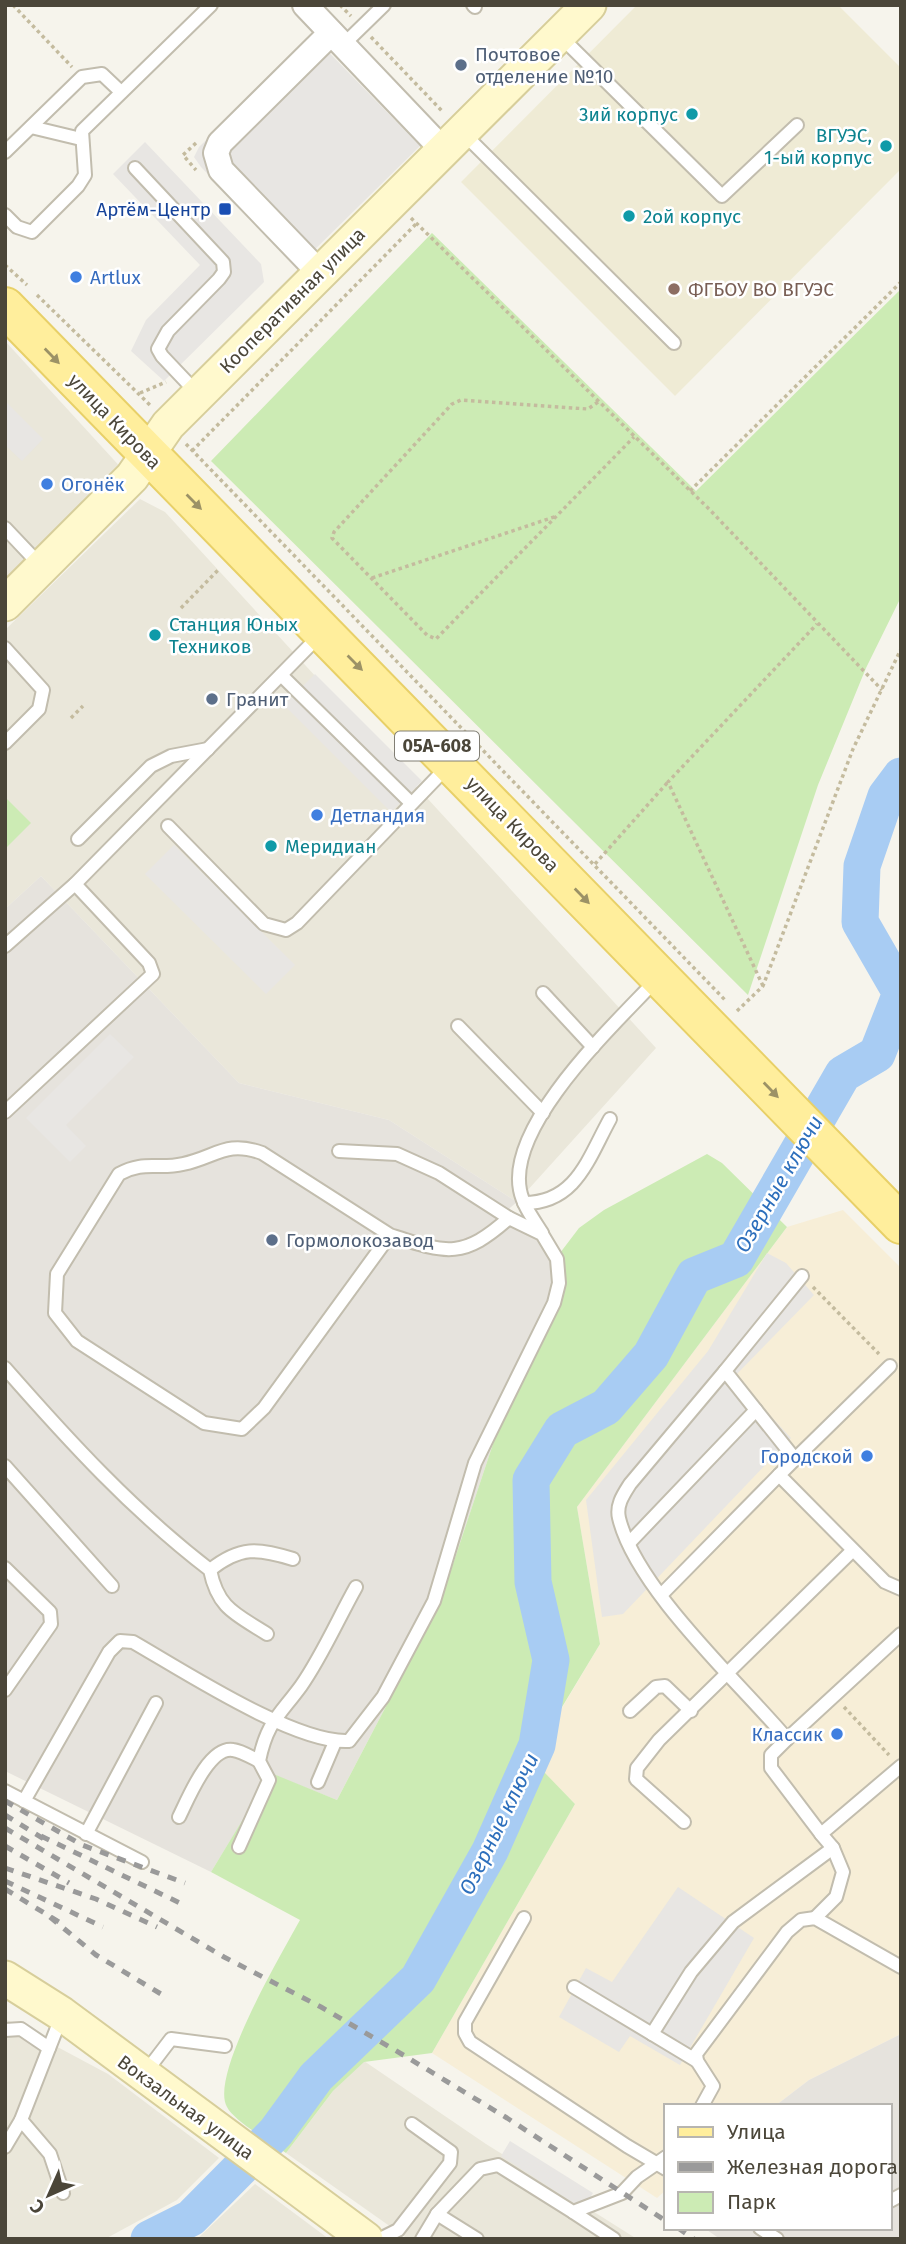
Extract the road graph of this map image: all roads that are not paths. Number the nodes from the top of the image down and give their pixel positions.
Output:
1 (211, 5) edge
2 (304, 5) edge
3 (384, 5) edge
4 (589, 5) edge
5 (559, 34) junction
6 (337, 39) junction
7 (121, 92) junction
8 (797, 125) dead end
9 (31, 127) junction
10 (451, 133) junction
11 (81, 139) junction
12 (5, 152) edge
13 (135, 168) dead end
14 (5, 215) edge
15 (320, 273) junction
16 (5, 307) edge
17 (674, 343) dead end
18 (198, 394) junction
19 (157, 439) junction
20 (5, 528) edge
21 (42, 567) junction
22 (5, 604) edge
23 (323, 632) junction
24 (5, 648) edge
25 (281, 675) junction
26 (5, 743) edge
27 (208, 749) junction
28 (453, 761) junction
29 (411, 803) junction
30 (168, 826) dead end
31 (78, 839) dead end
32 (75, 884) junction
33 (5, 946) edge
34 (660, 977) junction
35 (543, 993) dead end
36 (458, 1026) dead end
37 (593, 1047) junction
38 (5, 1112) edge
39 (543, 1113) junction
40 (610, 1119) dead end
41 (339, 1151) dead end
42 (524, 1203) junction
43 (509, 1218) junction
44 (901, 1224) edge
45 (542, 1234) junction
46 (390, 1235) junction
47 (802, 1276) road end
48 (890, 1366) road end
49 (5, 1368) edge
50 (724, 1371) junction
51 (756, 1410) junction
52 (795, 1459) junction
53 (5, 1466) edge
54 (779, 1475) junction
55 (629, 1543) junction
56 (852, 1551) junction
57 (293, 1559) dead end
58 (210, 1570) junction
59 (7, 1574) edge
60 (112, 1586) dead end
61 (356, 1587) dead end
62 (901, 1589) edge
63 (660, 1595) junction
64 (267, 1634) dead end
65 (901, 1634) edge
66 (729, 1674) junction
67 (5, 1690) edge
68 (156, 1703) dead end
69 (631, 1712) dead end
70 (691, 1712) junction
71 (273, 1719) junction
72 (787, 1739) junction
73 (335, 1742) junction
74 (259, 1760) junction
75 (900, 1766) edge
76 (318, 1782) dead end
77 (5, 1791) edge
78 (24, 1801) junction
79 (179, 1817) dead end
80 (684, 1822) dead end
81 (821, 1833) junction
82 (86, 1834) junction
83 (239, 1847) dead end
84 (833, 1848) junction
85 (142, 1862) dead end
86 (815, 1918) junction
87 (524, 1919) dead end
88 (901, 1967) edge
89 (5, 1978) edge
90 (574, 1987) dead end
91 (62, 2014) junction
92 (5, 2030) edge
93 (652, 2034) junction
94 (225, 2046) dead end
95 (49, 2048) junction
96 (697, 2061) junction
97 (143, 2076) junction
98 (703, 2104) edge
99 (21, 2120) junction
100 (412, 2124) dead end
101 (5, 2147) edge
102 (663, 2163) edge
103 (62, 2193) dead end
104 (573, 2213) junction
105 (437, 2214) junction
106 (366, 2239) edge
107 (380, 2239) edge
108 (422, 2239) edge
109 (477, 2239) edge
110 (614, 2239) edge

1 - 7 lane
2 - 6 street
3 - 6 lane
4 - 5 main road, Кооперативная улица
5 - 8 lane
5 - 10 main road, Кооперативная улица
6 - 10 street
6 - 15 street
7 - 9 lane
7 - 11 lane
9 - 11 lane
9 - 12 lane
10 - 15 main road, Кооперативная улица
10 - 17 lane
11 - 14 lane
13 - 18 lane
15 - 18 main road, Кооперативная улица
16 -> 19 main road, улица Кирова / 05А-608
18 - 19 main road, Кооперативная улица
19 - 21 main road, Кооперативная улица
19 -> 23 main road, улица Кирова / 05А-608
20 - 21 lane
21 - 22 main road, Кооперативная улица
23 - 25 lane
23 -> 28 main road, улица Кирова / 05А-608
24 - 26 lane
25 - 27 lane
25 - 29 lane
27 - 31 lane
27 - 32 lane
28 - 29 lane
28 -> 34 main road, улица Кирова / 05А-608
29 - 30 lane
32 - 33 lane
32 - 38 lane
34 - 37 lane
34 -> 44 main road, улица Кирова / 05А-608
35 - 37 lane
36 - 39 lane
37 - 39 lane
39 - 42 lane
40 - 42 lane
41 - 43 lane
42 - 45 lane
43 - 45 lane
43 - 46 lane
45 - 73 lane
46 - 46 lane
47 - 50 lane
48 - 52 lane
49 - 58 lane
50 - 51 lane
50 - 55 lane
51 - 52 lane
51 - 55 lane
52 - 54 lane
53 - 60 lane
54 - 56 lane
54 - 63 lane
55 - 63 lane
56 - 62 lane
56 - 66 lane
57 - 58 lane
58 - 64 lane
59 - 67 lane
61 - 71 lane
63 - 66 lane
65 - 72 lane
66 - 70 lane
66 - 72 lane
68 - 82 lane
69 - 70 lane
70 - 80 lane
71 - 73 lane
71 - 74 lane
71 - 78 lane
72 - 81 lane
73 - 76 lane
74 - 79 lane
74 - 83 lane
75 - 81 lane
77 - 78 lane
78 - 82 lane
81 - 84 lane
82 - 85 lane
84 - 86 lane
84 - 93 lane
86 - 88 lane
86 - 96 lane
87 - 102 lane
89 - 91 main road, Вокзальная улица
90 - 93 lane
91 - 95 lane
91 - 97 main road, Вокзальная улица
92 - 95 lane
93 - 96 lane
94 - 97 lane
95 - 99 lane
96 - 98 lane
97 - 106 main road, Вокзальная улица
99 - 101 lane
99 - 103 lane
100 - 107 lane
102 - 104 lane
104 - 105 lane
104 - 110 lane
105 - 108 lane
105 - 109 lane

